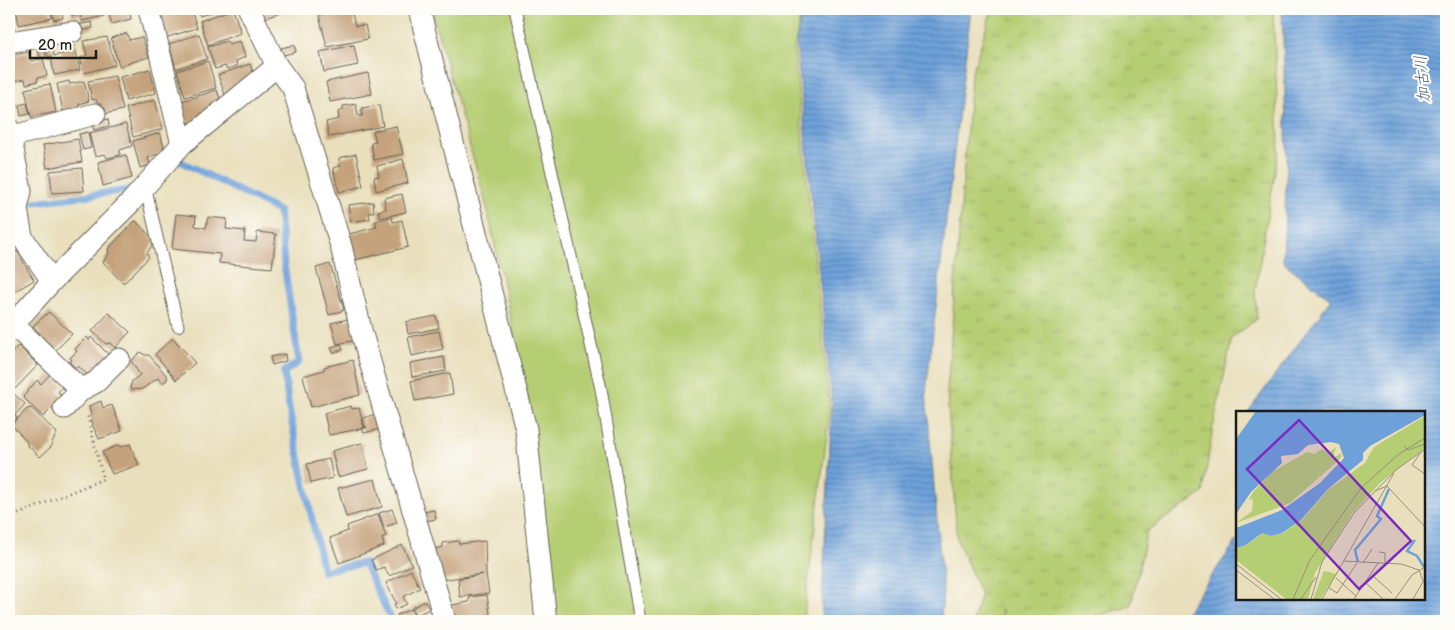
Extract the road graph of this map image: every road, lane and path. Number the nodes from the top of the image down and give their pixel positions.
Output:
1 (148, 9) edge
2 (249, 9) edge
3 (419, 9) edge
4 (515, 9) edge
5 (72, 32) dead end
6 (9, 42) edge
7 (277, 66) junction
8 (96, 114) dead end
9 (10, 133) edge
10 (182, 144) junction
11 (13, 174) edge
12 (145, 186) junction
13 (52, 281) junction
14 (11, 326) edge
15 (178, 326) dead end
16 (119, 359) dead end
17 (81, 390) junction
18 (64, 408) dead end
19 (9, 518) edge
20 (445, 621) edge
21 (546, 621) edge
22 (640, 621) edge

1 - 10 street
2 - 7 street
3 - 21 street
4 - 22 lane
5 - 6 street
7 - 10 street
7 - 20 street
8 - 9 street
9 - 11 street
10 - 12 street
11 - 13 street
12 - 13 street
12 - 15 lane
13 - 14 street
14 - 17 street
16 - 17 street
17 - 18 street
17 - 19 path

